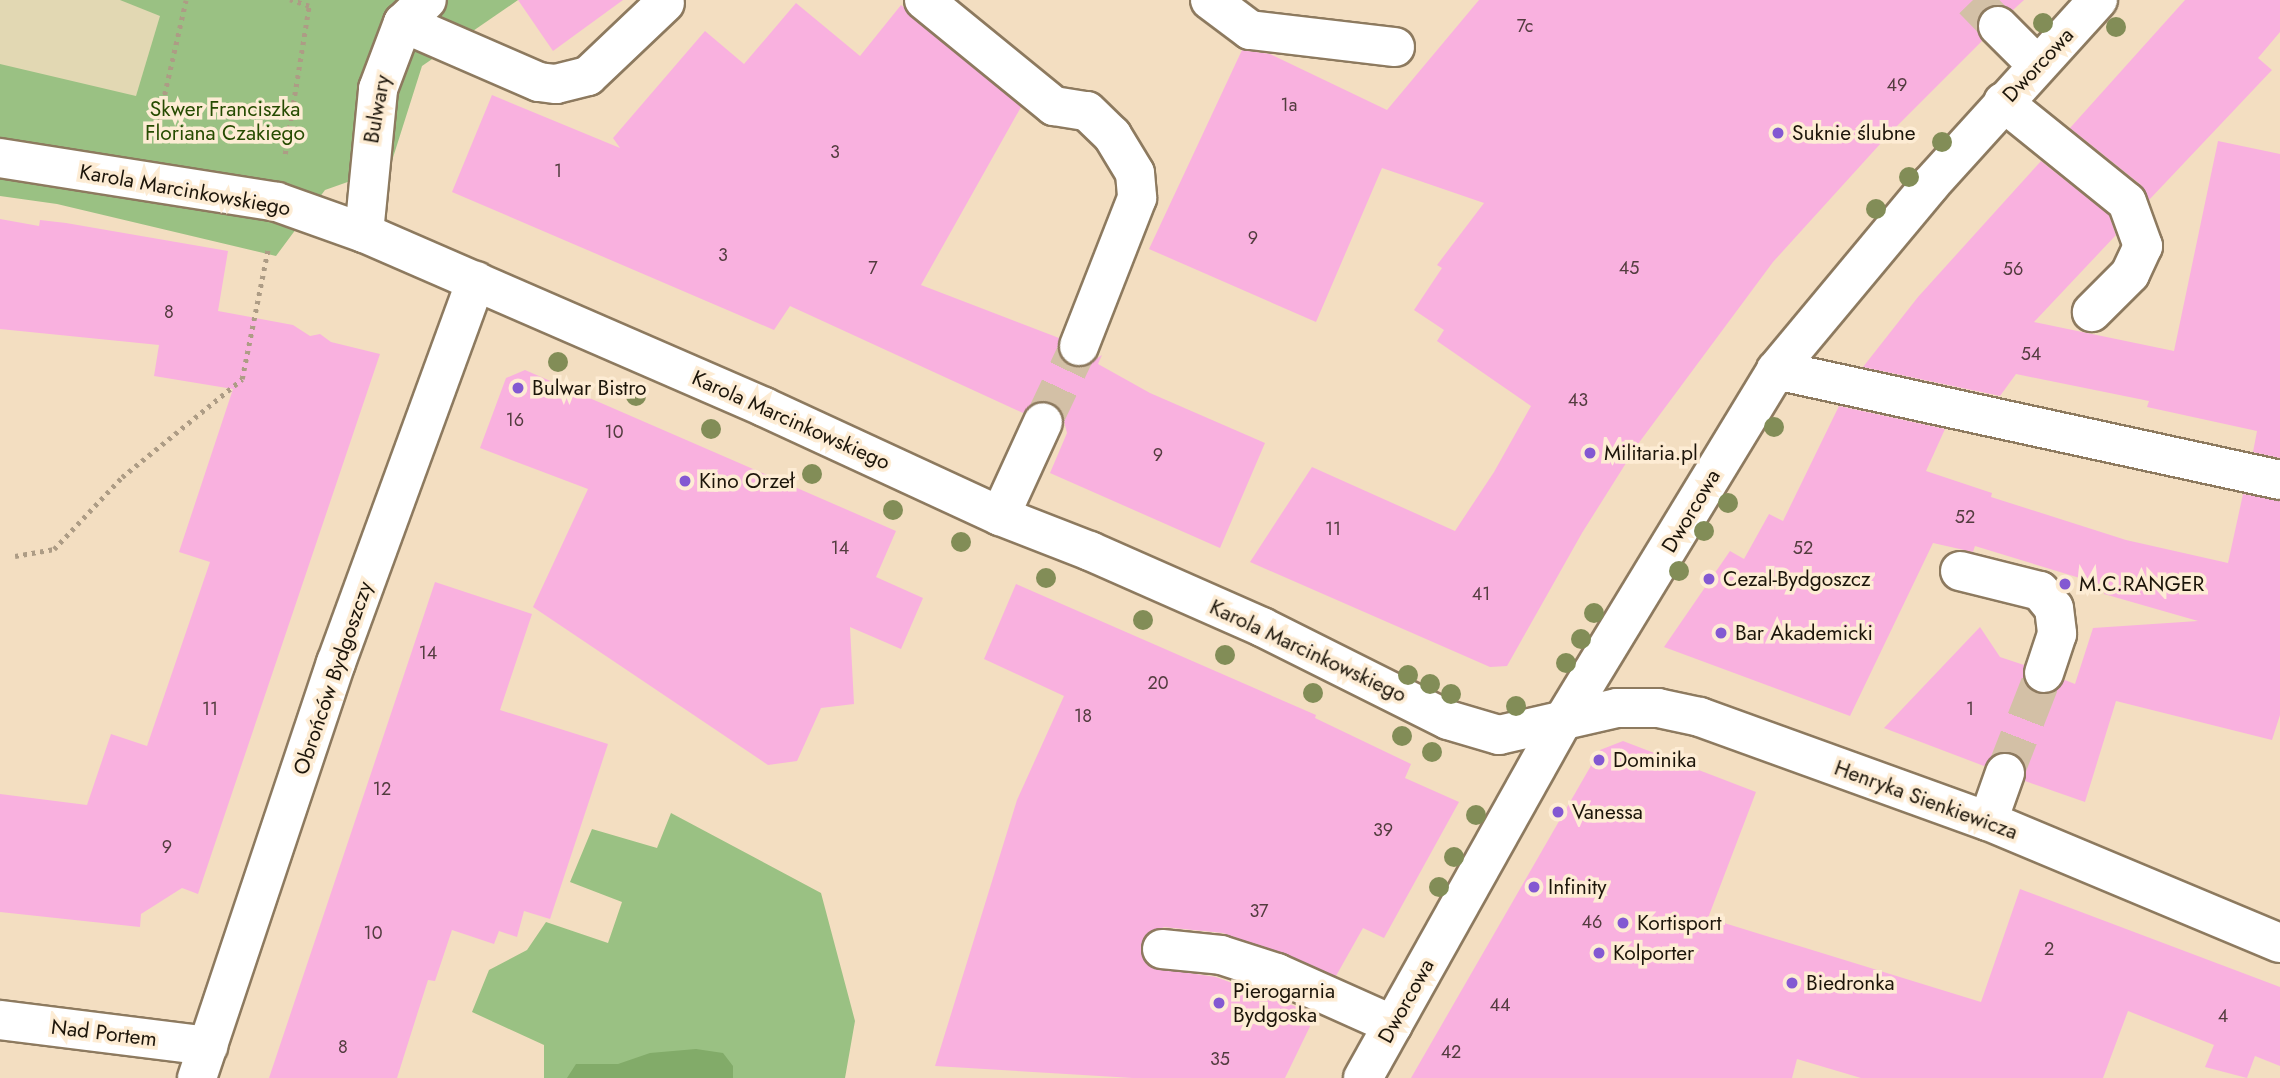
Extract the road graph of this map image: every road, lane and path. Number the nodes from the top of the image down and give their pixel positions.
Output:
1 (186, 0) edge
2 (290, 0) edge
3 (924, 0) edge
4 (1210, 0) edge
5 (2098, 0) edge
6 (665, 3) dead end
7 (415, 12) edge
8 (1998, 26) tunnel mouth
9 (1395, 47) dead end
10 (2037, 65) junction
11 (2003, 102) junction
12 (0, 158) edge
13 (145, 182) junction
14 (277, 202) junction
15 (364, 233) junction
16 (476, 281) junction
17 (2092, 312) dead end
18 (1079, 346) tunnel mouth
19 (1776, 370) junction
20 (1043, 422) tunnel mouth
21 (2263, 477) edge
22 (1000, 516) junction
23 (15, 555) dead end
24 (1961, 570) dead end
25 (2044, 673) tunnel mouth
26 (1561, 724) junction
27 (2004, 773) tunnel mouth
28 (1988, 821) junction
29 (2280, 943) edge
30 (1163, 948) dead end
31 (0, 1020) edge
32 (1393, 1025) junction
33 (203, 1062) edge
34 (1363, 1078) edge

1 - 13 path
2 - 14 path
3 - 18 street
4 - 9 street
5 - 10 street, Dworcowa
6 - 7 street
7 - 15 street, Bulwary
8 - 10 street
10 - 11 street, Dworcowa
11 - 17 street
11 - 19 street, Dworcowa
12 - 13 street, Karola Marcinkowskiego
13 - 14 street, Karola Marcinkowskiego
14 - 15 street, Karola Marcinkowskiego
14 - 23 path
15 - 16 street, Karola Marcinkowskiego
16 - 22 street, Karola Marcinkowskiego
16 - 33 street, Obrońców Bydgoszczy
19 - 21 street
19 - 26 street, Dworcowa
20 - 22 street
22 - 26 street, Karola Marcinkowskiego
24 - 25 street
26 - 28 street, Henryka Sienkiewicza
26 - 32 street, Dworcowa
27 - 28 street
28 - 29 street, Henryka Sienkiewicza
30 - 32 street
31 - 33 street, Nad Portem
32 - 34 street, Dworcowa

